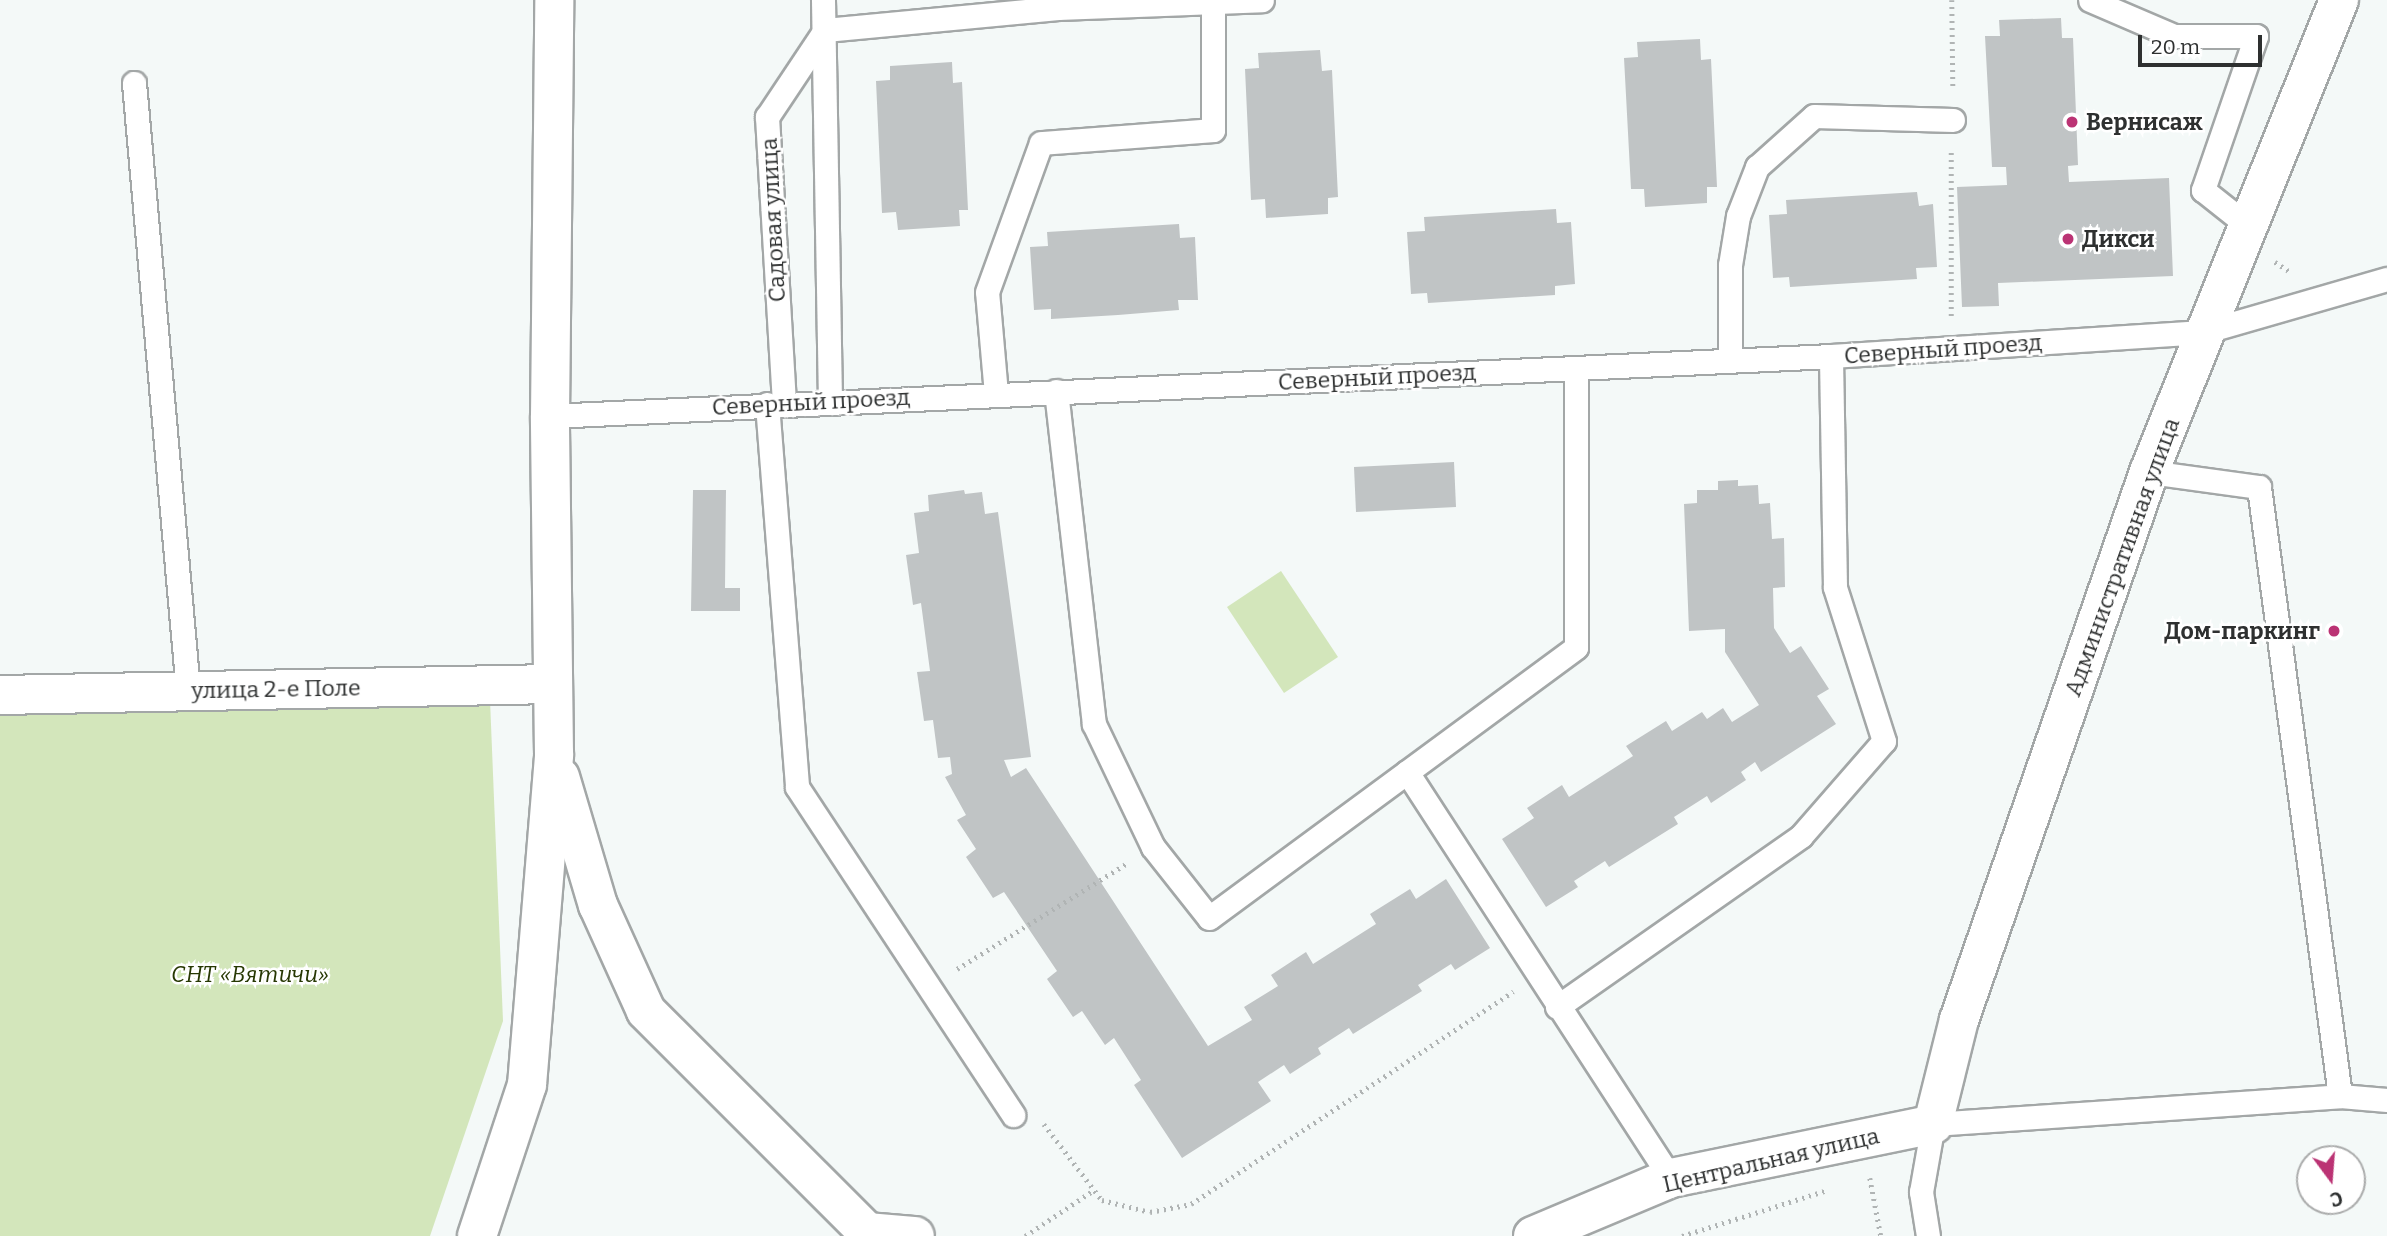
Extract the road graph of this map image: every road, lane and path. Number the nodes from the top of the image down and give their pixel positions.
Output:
1 (554, 0) edge
2 (823, 0) edge
3 (1262, 0) edge
4 (1952, 0) edge
5 (2090, 0) edge
6 (2339, 0) edge
7 (1213, 2) junction
8 (825, 30) junction
9 (134, 83) dead end
10 (1953, 120) junction
11 (2243, 235) junction
12 (2387, 278) edge
13 (2288, 281) dead end
14 (1938, 317) dead end
15 (2203, 332) junction
16 (1831, 356) junction
17 (1730, 360) junction
18 (1576, 369) junction
19 (1056, 391) junction
20 (996, 394) junction
21 (830, 401) junction
22 (775, 404) junction
23 (550, 416) junction
24 (2149, 472) junction
25 (553, 684) junction
26 (188, 691) junction
27 (0, 695) edge
28 (554, 754) junction
29 (1407, 772) junction
30 (1153, 847) junction
31 (1537, 976) junction
32 (929, 986) junction
33 (1557, 1007) junction
34 (2340, 1096) junction
35 (2387, 1100) edge
36 (1013, 1115) joint
37 (1933, 1124) junction
38 (1859, 1139) junction
39 (1870, 1177) junction
40 (1671, 1178) junction
41 (1857, 1181) dead end
42 (1832, 1189) dead end
43 (1094, 1190) junction
44 (857, 1235) edge
45 (477, 1236) edge
46 (915, 1236) edge
47 (1025, 1236) edge
48 (1533, 1236) edge
49 (1682, 1236) edge
50 (1881, 1236) edge
51 (1928, 1236) edge

1 - 23 street
2 - 8 lane
3 - 7 lane
4 - 10 path
5 - 11 lane
6 - 11 street, Административная улица
7 - 8 lane
7 - 20 lane
8 - 21 lane
8 - 22 lane, Садовая улица
9 - 26 lane
10 - 14 path
10 - 17 lane
11 - 13 path
11 - 15 street, Административная улица
12 - 15 lane, Северный проезд
15 - 16 lane, Северный проезд
15 - 24 street, Административная улица
16 - 17 lane, Северный проезд
16 - 33 lane
17 - 18 lane, Северный проезд
18 - 19 lane, Северный проезд
18 - 29 lane
19 - 20 lane, Северный проезд
19 - 30 lane
20 - 21 lane, Северный проезд
21 - 22 lane, Северный проезд
22 - 23 lane, Северный проезд
22 - 32 lane, Садовая улица
23 - 25 street
24 - 34 lane
24 - 37 street, Административная улица
25 - 26 street, улица 2-е Поле
25 - 28 street
26 - 27 street, улица 2-е Поле
28 - 44 street
28 - 45 street
29 - 30 lane
29 - 31 lane
30 - 32 path
31 - 33 lane
31 - 43 path
32 - 36 lane, Садовая улица
33 - 40 lane
34 - 35 lane
34 - 37 lane
36 - 43 path
37 - 38 street, Центральная улица
37 - 51 lane
38 - 39 path
38 - 40 street, Центральная улица
39 - 41 path
39 - 50 path
40 - 48 street, Центральная улица
42 - 49 path
43 - 47 path
44 - 46 street

